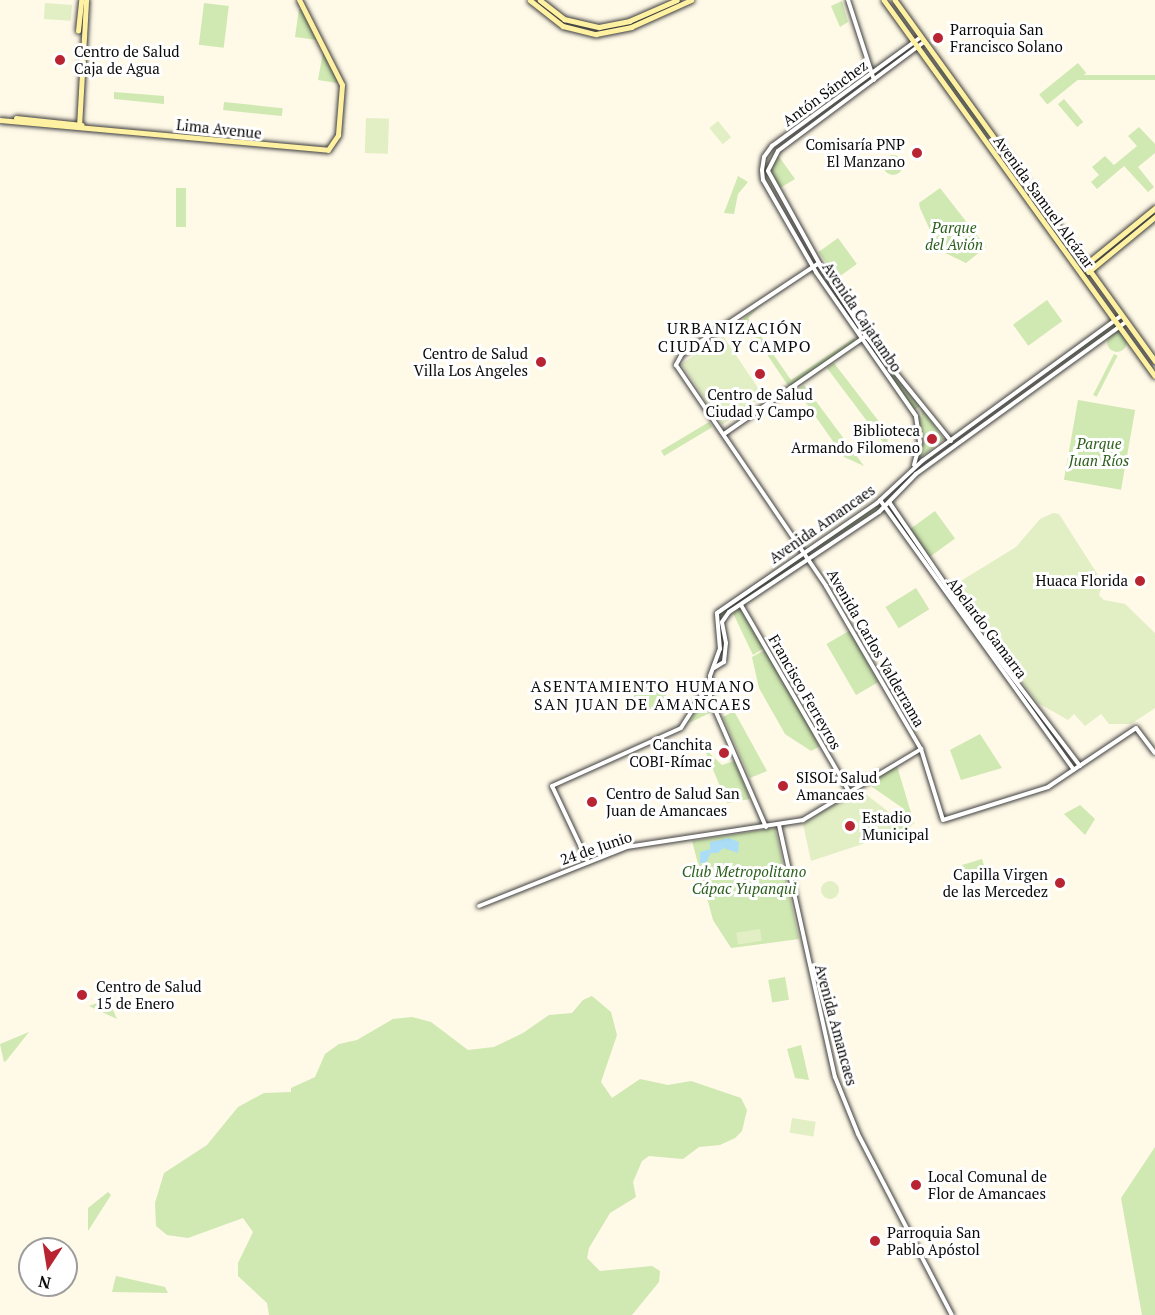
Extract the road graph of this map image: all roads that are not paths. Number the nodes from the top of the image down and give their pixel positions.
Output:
1 (81, 0) edge
2 (86, 0) edge
3 (299, 0) edge
4 (303, 0) edge
5 (530, 0) edge
6 (540, 0) edge
7 (677, 0) edge
8 (691, 0) edge
9 (848, 0) edge
10 (884, 0) edge
11 (894, 0) edge
12 (304, 8) junction
13 (78, 31) dead end
14 (923, 39) junction
15 (916, 44) junction
16 (869, 75) junction
17 (874, 80) junction
18 (0, 118) edge
19 (81, 126) junction
20 (769, 176) joint
21 (763, 180) joint
22 (1155, 208) edge
23 (1155, 217) edge
24 (796, 222) junction
25 (790, 226) junction
26 (819, 264) junction
27 (1085, 265) junction
28 (813, 267) junction
29 (1079, 270) junction
30 (1090, 271) junction
31 (1083, 275) junction
32 (1121, 316) junction
33 (1115, 320) junction
34 (1126, 322) junction
35 (1120, 326) junction
36 (866, 336) junction
37 (860, 341) junction
38 (1155, 361) edge
39 (1155, 376) edge
40 (724, 434) junction
41 (950, 440) junction
42 (954, 445) junction
43 (910, 471) junction
44 (880, 500) junction
45 (889, 502) junction
46 (885, 507) junction
47 (804, 552) junction
48 (810, 559) junction
49 (741, 605) junction
50 (714, 668) junction
51 (709, 684) junction
52 (1046, 717) junction
53 (1041, 721) junction
54 (921, 749) junction
55 (1155, 753) edge
56 (1080, 766) junction
57 (1074, 770) junction
58 (849, 791) junction
59 (778, 825) junction
60 (766, 827) junction
61 (588, 862) junction
62 (479, 906) dead end
63 (952, 1315) edge

1 - 13 main road
2 - 19 main road
3 - 12 main road
4 - 12 main road
5 - 8 main road
6 - 7 main road
9 - 16 street
10 - 15 main road, Avenida Samuel Alcázar
11 - 14 main road, Avenida Samuel Alcázar
12 - 19 main road, Lima Avenue
14 - 15 street, Antón Sánchez
14 - 27 main road, Avenida Samuel Alcázar
15 - 16 street, Antón Sánchez
15 - 17 street, Antón Sánchez
15 - 29 main road, Avenida Samuel Alcázar
16 - 17 street
16 - 21 street, Antón Sánchez
17 - 20 street, Antón Sánchez
18 - 19 main road, Lima Avenue
20 - 24 street, Avenida Cajatambo
21 - 25 street, Avenida Cajatambo
22 - 27 main road
23 - 30 main road
24 - 25 street
24 - 26 street, Avenida Cajatambo
25 - 28 street, Avenida Cajatambo
26 - 28 street
26 - 36 street, Avenida Cajatambo
27 - 29 main road
27 - 30 main road, Avenida Samuel Alcázar
28 - 37 street, Avenida Cajatambo
28 - 40 street, Avenida Carlos Valderrama
29 - 31 main road, Avenida Samuel Alcázar
30 - 31 main road
30 - 32 main road, Avenida Samuel Alcázar
31 - 33 main road, Avenida Samuel Alcázar
32 - 33 street, Avenida Amancaes
32 - 34 main road, Avenida Samuel Alcázar
33 - 35 main road, Avenida Samuel Alcázar
33 - 41 street, Avenida Amancaes
34 - 35 street, Avenida Amancaes
34 - 38 main road, Avenida Samuel Alcázar
35 - 39 main road, Avenida Samuel Alcázar
35 - 42 street, Avenida Amancaes
36 - 37 street
36 - 41 street, Avenida Cajatambo
37 - 40 street
37 - 43 street, Avenida Cajatambo
40 - 47 street, Avenida Carlos Valderrama
41 - 42 street, Avenida Cajatambo
41 - 43 street, Avenida Amancaes
42 - 45 street, Avenida Amancaes
43 - 44 street, Avenida Amancaes
44 - 46 street, Abelardo Gamarra
44 - 47 street, Avenida Amancaes
45 - 46 street, Avenida Amancaes
45 - 52 street, Abelardo Gamarra
46 - 48 street, Avenida Amancaes
46 - 53 street, Abelardo Gamarra
47 - 48 street, Avenida Carlos Valderrama
47 - 50 street, Avenida Amancaes
48 - 49 street, Avenida Amancaes
48 - 54 street, Avenida Carlos Valderrama
49 - 50 street, Avenida Amancaes
49 - 58 street, Francisco Ferreyros
50 - 51 street, Avenida Amancaes
51 - 60 street
51 - 61 street, Avenida Amancaes
52 - 53 street
52 - 56 street, Abelardo Gamarra
53 - 57 street, Abelardo Gamarra
54 - 57 street, Avenida Carlos Valderrama
54 - 58 street, 24 de Junio
55 - 56 street
56 - 57 street
58 - 59 street, 24 de Junio
59 - 60 street, 24 de Junio
59 - 63 street, Avenida Amancaes
60 - 61 street, 24 de Junio
61 - 62 street, 24 de Junio

